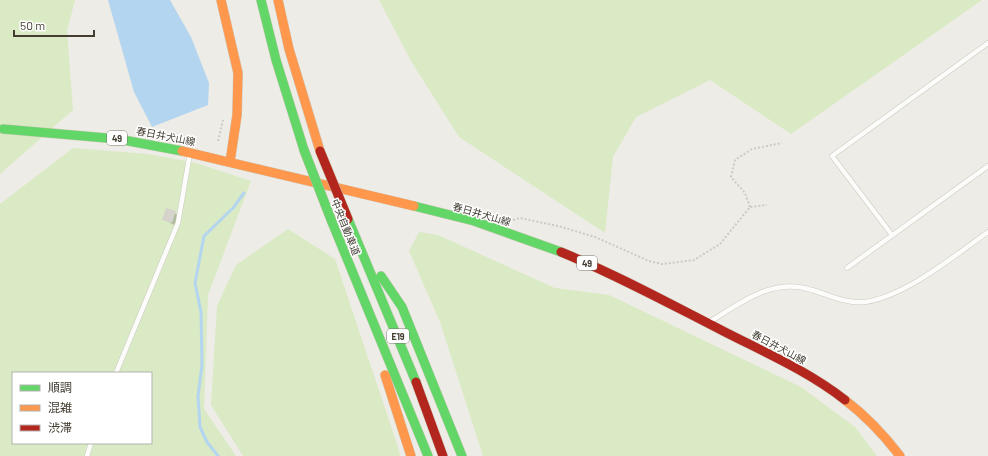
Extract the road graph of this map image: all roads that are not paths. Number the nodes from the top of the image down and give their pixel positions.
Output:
1 (221, 0) edge
2 (261, 0) edge
3 (278, 0) edge
4 (988, 43) edge
5 (3, 129) dead end
6 (190, 152) junction
7 (230, 162) junction
8 (988, 166) edge
9 (334, 225) junction
10 (988, 232) edge
11 (892, 235) junction
12 (362, 250) junction
13 (847, 268) dead end
14 (708, 323) junction
15 (116, 372) edge
16 (91, 444) edge
17 (87, 456) edge
18 (411, 456) edge
19 (428, 456) edge
20 (443, 456) edge
21 (462, 456) edge
22 (900, 456) edge

1 - 7 main road
2 - 9 main road, 中央自動車道 / E19, bridge
3 - 12 main road, 中央自動車道 / E19, bridge
4 - 11 lane
5 - 6 main road, 春日井犬山線 / 49
6 - 7 main road, 春日井犬山線 / 49
6 - 15 lane
7 - 14 main road, 春日井犬山線 / 49
8 - 11 lane
9 - 18 main road
9 - 19 main road, 中央自動車道 / E19
10 - 14 lane
11 - 13 lane
12 - 20 main road, 中央自動車道 / E19
12 - 21 main road
14 - 22 main road, 春日井犬山線 / 49
16 - 17 lane

